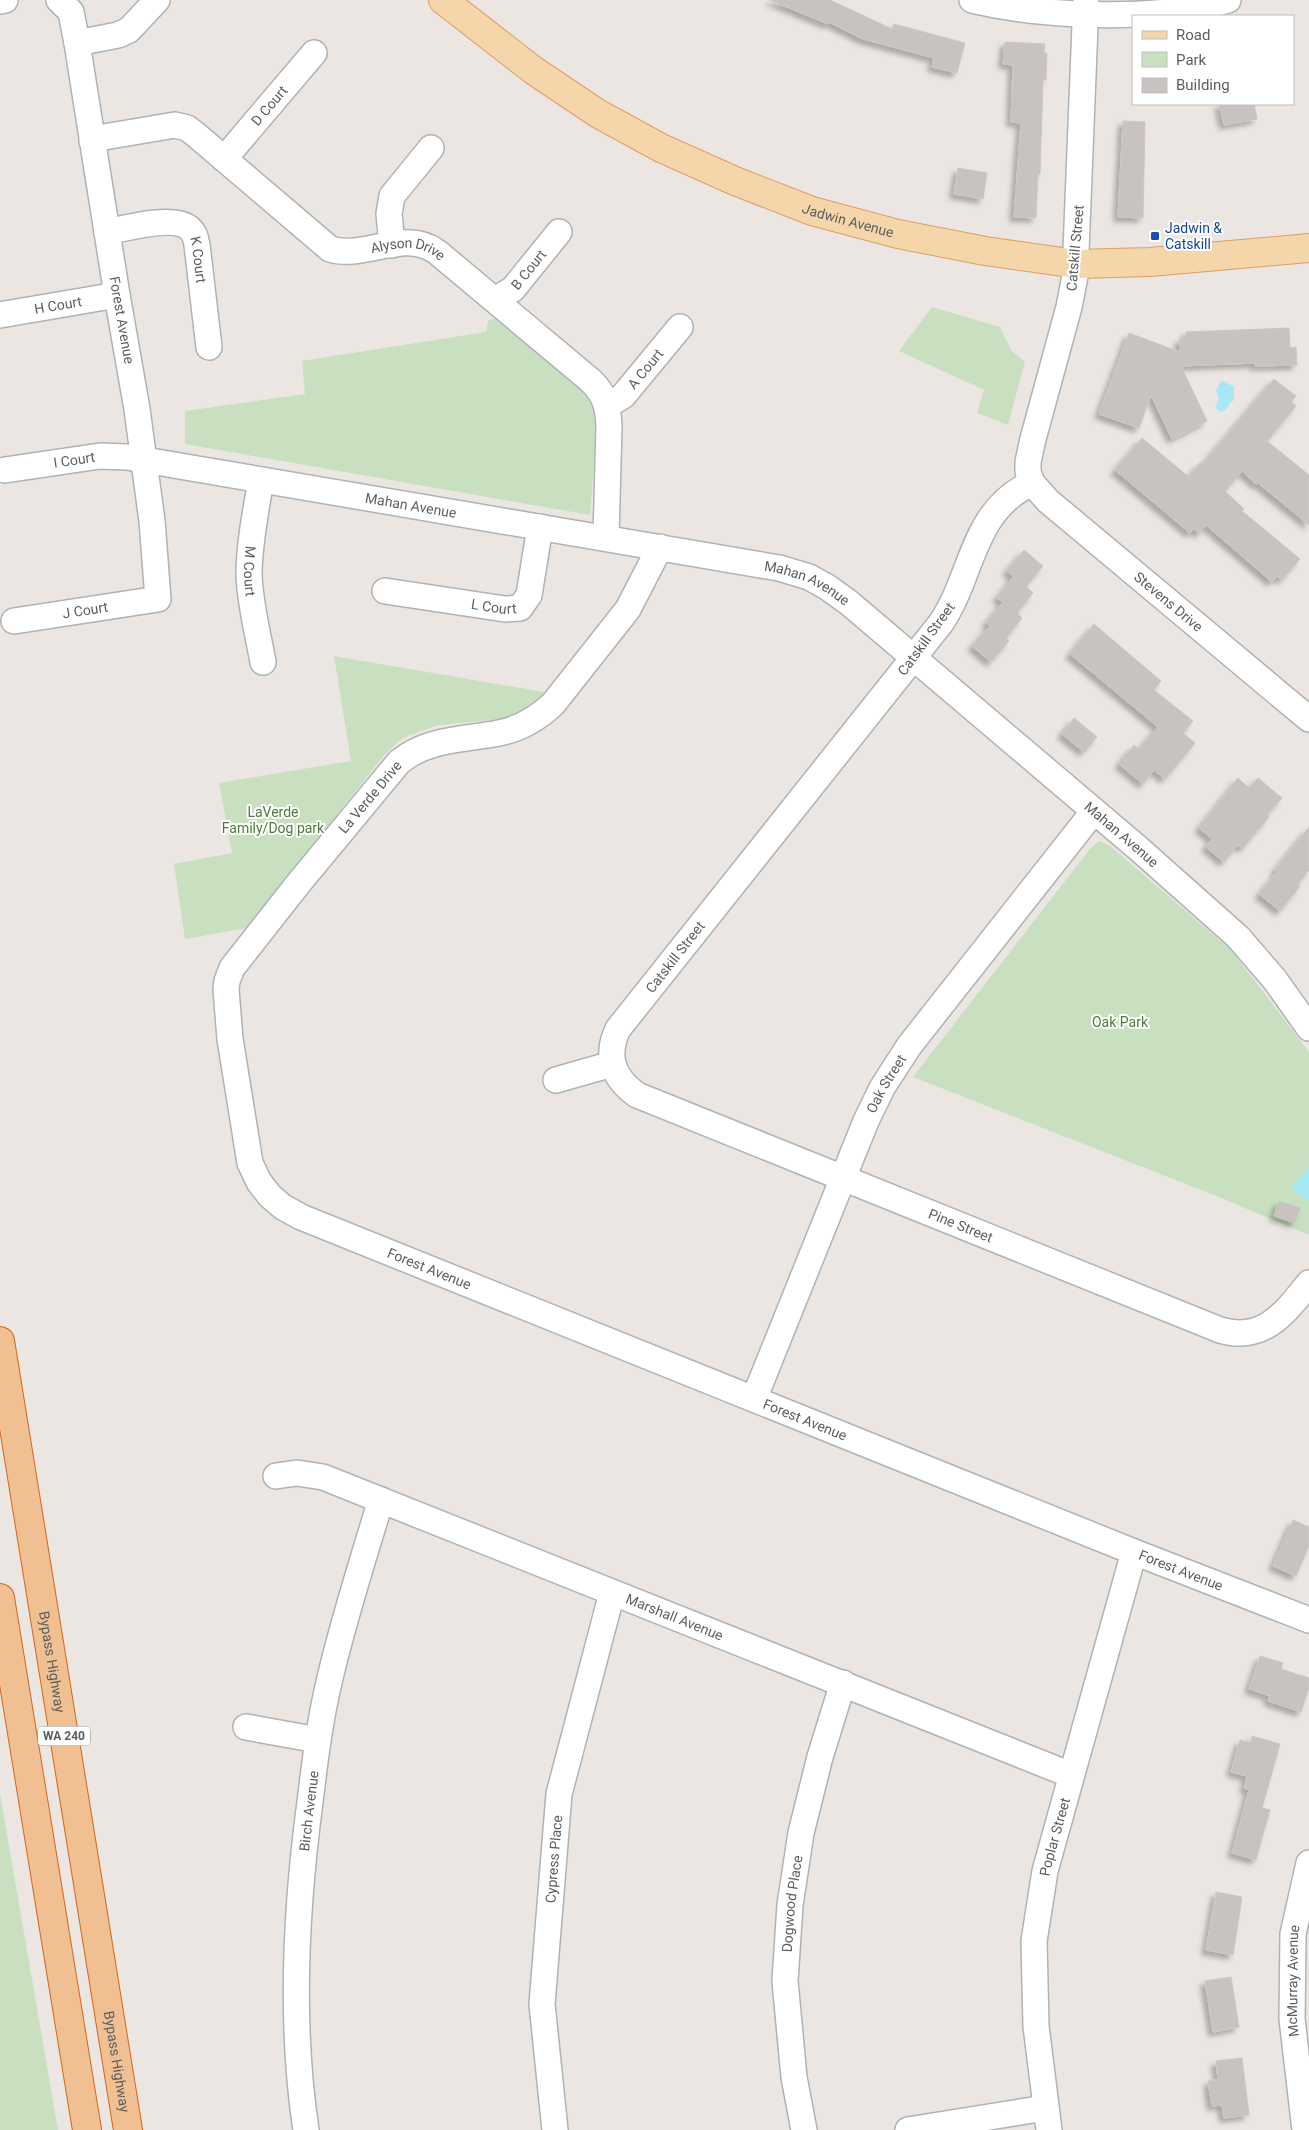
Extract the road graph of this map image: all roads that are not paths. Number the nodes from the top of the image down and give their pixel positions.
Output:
1 (5, 0) edge
2 (59, 0) edge
3 (156, 0) edge
4 (443, 0) edge
5 (972, 0) edge
6 (1228, 0) edge
7 (0, 1) edge
8 (1086, 7) edge
9 (77, 43) junction
10 (314, 53) dead end
11 (92, 141) junction
12 (430, 148) dead end
13 (224, 159) junction
14 (107, 232) junction
15 (559, 232) dead end
16 (392, 245) junction
17 (1309, 248) edge
18 (1077, 264) junction
19 (117, 295) junction
20 (495, 300) junction
21 (0, 315) edge
22 (680, 328) dead end
23 (209, 346) dead end
24 (607, 406) junction
25 (144, 460) junction
26 (5, 470) dead end
27 (261, 480) junction
28 (1032, 483) junction
29 (540, 527) junction
30 (606, 537) junction
31 (660, 547) junction
32 (385, 591) dead end
33 (158, 599) joint
34 (14, 622) dead end
35 (913, 658) junction
36 (263, 662) dead end
37 (1309, 719) edge
38 (1094, 811) junction
39 (1309, 1028) edge
40 (612, 1064) junction
41 (556, 1080) dead end
42 (843, 1178) junction
43 (301, 1217) joint
44 (1309, 1283) edge
45 (0, 1341) edge
46 (754, 1399) junction
47 (276, 1476) dead end
48 (380, 1500) junction
49 (1134, 1552) junction
50 (612, 1593) junction
51 (0, 1598) edge
52 (1309, 1620) edge
53 (843, 1683) junction
54 (246, 1727) dead end
55 (318, 1740) junction
56 (1071, 1775) junction
57 (1309, 1863) edge
58 (1047, 2119) edge
59 (87, 2130) edge
60 (128, 2130) edge
61 (306, 2130) edge
62 (555, 2130) edge
63 (804, 2130) edge
64 (908, 2130) edge
65 (1306, 2130) edge

1 - 7 street
2 - 9 street, Forest Avenue
3 - 9 street
4 - 18 main road, Jadwin Avenue
5 - 8 street
6 - 8 street
8 - 18 street, Catskill Street
9 - 11 street, Forest Avenue
10 - 13 street, D Court
11 - 13 street, Alyson Drive
11 - 14 street, Forest Avenue
12 - 16 street
13 - 16 street, Alyson Drive
14 - 19 street, Forest Avenue
14 - 23 street, K Court
15 - 20 street, B Court
16 - 20 street, Alyson Drive
17 - 18 main road, Jadwin Avenue
18 - 28 street, Catskill Street
19 - 21 street, H Court
19 - 25 street, Forest Avenue
20 - 24 street, Alyson Drive
22 - 24 street, A Court
24 - 30 street, Alyson Drive
25 - 26 street, I Court
25 - 27 street, Mahan Avenue
25 - 33 street, Forest Avenue
27 - 29 street, Mahan Avenue
27 - 36 street, M Court
28 - 35 street, Catskill Street
28 - 37 street, Stevens Drive
29 - 30 street, Mahan Avenue
29 - 32 street, L Court
30 - 31 street, Mahan Avenue
31 - 35 street, Mahan Avenue
31 - 43 street, La Verde Drive
33 - 34 street, J Court
35 - 38 street, Mahan Avenue
35 - 40 street, Catskill Street
38 - 39 street, Mahan Avenue
38 - 42 street, Oak Street
40 - 41 street
40 - 42 street, Pine Street
42 - 44 street, Pine Street
42 - 46 street, Oak Street
43 - 46 street, Forest Avenue
45 - 60 highway, Bypass Highway / WA 240
46 - 49 street, Forest Avenue
47 - 48 street, Marshall Avenue
48 - 50 street, Marshall Avenue
48 - 55 street, Birch Avenue
49 - 52 street, Forest Avenue
49 - 56 street, Poplar Street
50 - 53 street, Marshall Avenue
50 - 62 street, Cypress Place
51 - 59 highway, WA 240
53 - 56 street, Marshall Avenue
53 - 63 street, Dogwood Place
54 - 55 street
55 - 61 street, Birch Avenue
56 - 58 street, Poplar Street
57 - 65 street, McMurray Avenue
58 - 64 street

